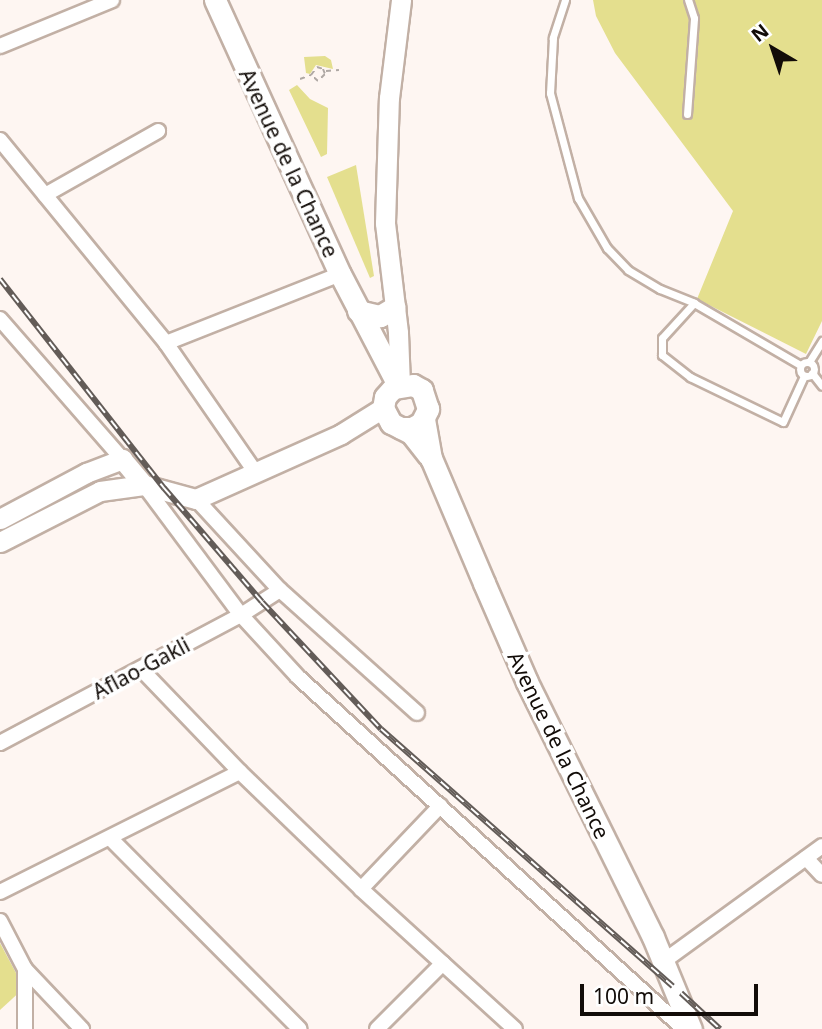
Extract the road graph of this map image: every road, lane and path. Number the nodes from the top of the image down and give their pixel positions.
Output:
1 (113, 0) edge
2 (215, 0) edge
3 (401, 0) edge
4 (565, 0) edge
5 (688, 0) edge
6 (0, 46) edge
7 (339, 70) dead end
8 (324, 71) junction
9 (311, 75) junction
10 (300, 79) dead end
11 (687, 114) dead end
12 (158, 131) dead end
13 (0, 140) edge
14 (45, 195) junction
15 (340, 274) junction
16 (694, 303) junction
17 (394, 307) junction
18 (362, 319) junction
19 (3, 328) edge
20 (822, 341) edge
21 (166, 343) junction
22 (809, 362) junction
23 (800, 365) junction
24 (813, 373) junction
25 (804, 376) junction
26 (822, 386) edge
27 (396, 401) junction
28 (425, 419) junction
29 (122, 458) junction
30 (431, 458) junction
31 (256, 474) junction
32 (144, 485) junction
33 (196, 499) junction
34 (0, 519) edge
35 (0, 542) edge
36 (280, 590) junction
37 (241, 615) junction
38 (141, 669) junction
39 (417, 713) dead end
40 (0, 743) edge
41 (240, 772) junction
42 (440, 806) junction
43 (110, 838) junction
44 (822, 846) edge
45 (806, 858) junction
46 (822, 875) edge
47 (361, 889) junction
48 (0, 892) edge
49 (0, 920) edge
50 (664, 961) junction
51 (443, 963) junction
52 (25, 969) junction
53 (24, 1029) edge
54 (82, 1029) edge
55 (300, 1029) edge
56 (377, 1029) edge
57 (515, 1029) edge
58 (684, 1029) edge
59 (691, 1029) edge

1 - 6 street
2 - 15 main road, Avenue de la Chance
3 - 17 street
4 - 16 lane
5 - 11 lane
7 - 8 path
8 - 9 path
8 - 9 path
9 - 10 path
12 - 14 street
13 - 14 street
14 - 21 street
15 - 18 main road, Avenue de la Chance
15 - 21 street
16 - 23 lane
16 - 25 lane
17 - 18 main road
17 - 27 street
18 - 27 main road, Avenue de la Chance
19 - 29 street
20 - 22 lane
21 - 31 street
22 - 23 lane
22 - 24 lane
23 - 25 lane
24 - 25 lane
24 - 26 lane
27 - 28 main road
27 - 28 main road, Avenue de la Chance
27 - 30 main road, Avenue de la Chance
27 - 31 street
28 - 30 main road, Avenue de la Chance
29 - 32 street
29 - 34 street
30 - 50 main road, Avenue de la Chance
31 - 33 street
32 - 33 street
32 - 35 street
32 - 37 street
33 - 36 street
36 - 37 street, Aflao-Gakli
36 - 39 street
37 - 38 street, Aflao-Gakli
37 - 42 street
38 - 40 street, Aflao-Gakli
38 - 41 street
41 - 43 street
41 - 47 street
42 - 47 street
42 - 58 street
43 - 48 street
43 - 55 street
44 - 45 street
45 - 46 street
45 - 50 street
47 - 51 street
49 - 52 street
50 - 59 main road, Avenue de la Chance
51 - 56 street
51 - 57 street
52 - 53 street
52 - 54 street

